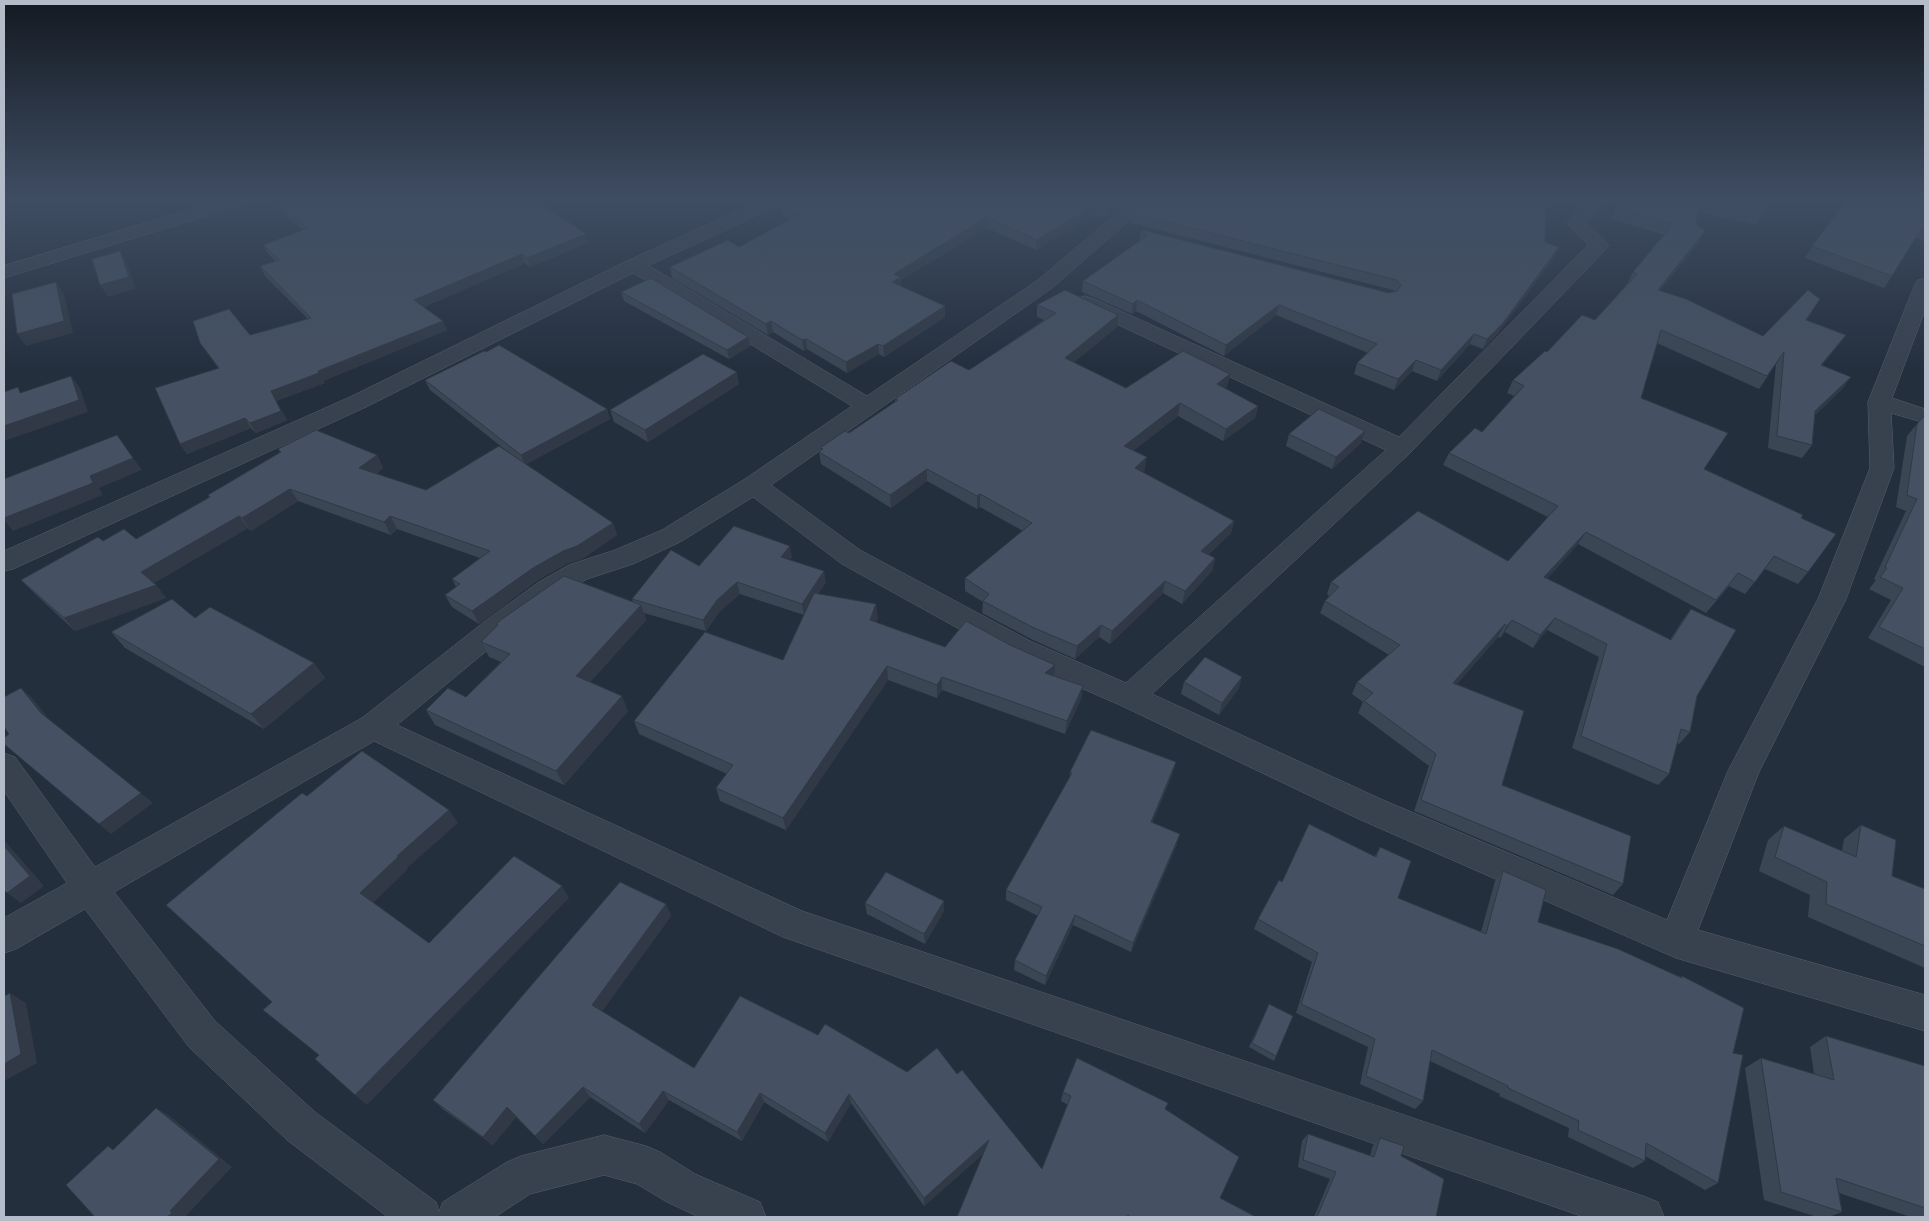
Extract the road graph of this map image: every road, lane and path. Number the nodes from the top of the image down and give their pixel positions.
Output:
1 (60, 255) edge
2 (656, 255) edge
3 (1085, 255) edge
4 (1589, 255) edge
5 (634, 265) junction
6 (4, 272) edge
7 (1045, 284) junction
8 (1925, 284) edge
9 (1879, 402) junction
10 (868, 406) junction
11 (1925, 416) edge
12 (1402, 448) junction
13 (754, 485) junction
14 (4, 562) edge
15 (1130, 697) junction
16 (373, 727) junction
17 (4, 766) edge
18 (91, 889) junction
19 (4, 937) edge
20 (1676, 941) junction
21 (1925, 1013) edge
22 (421, 1217) edge
23 (458, 1217) edge
24 (745, 1217) edge
25 (1643, 1217) edge

1 - 6 street
2 - 5 street
3 - 7 street
4 - 12 street
5 - 10 street
5 - 14 street
7 - 10 street
7 - 12 street
8 - 9 street
9 - 11 street
9 - 20 street
10 - 13 street
12 - 15 street
13 - 15 street
13 - 16 street
15 - 20 street
16 - 18 street
16 - 25 street
17 - 18 street
18 - 19 street
18 - 22 street
20 - 21 street
23 - 24 street

